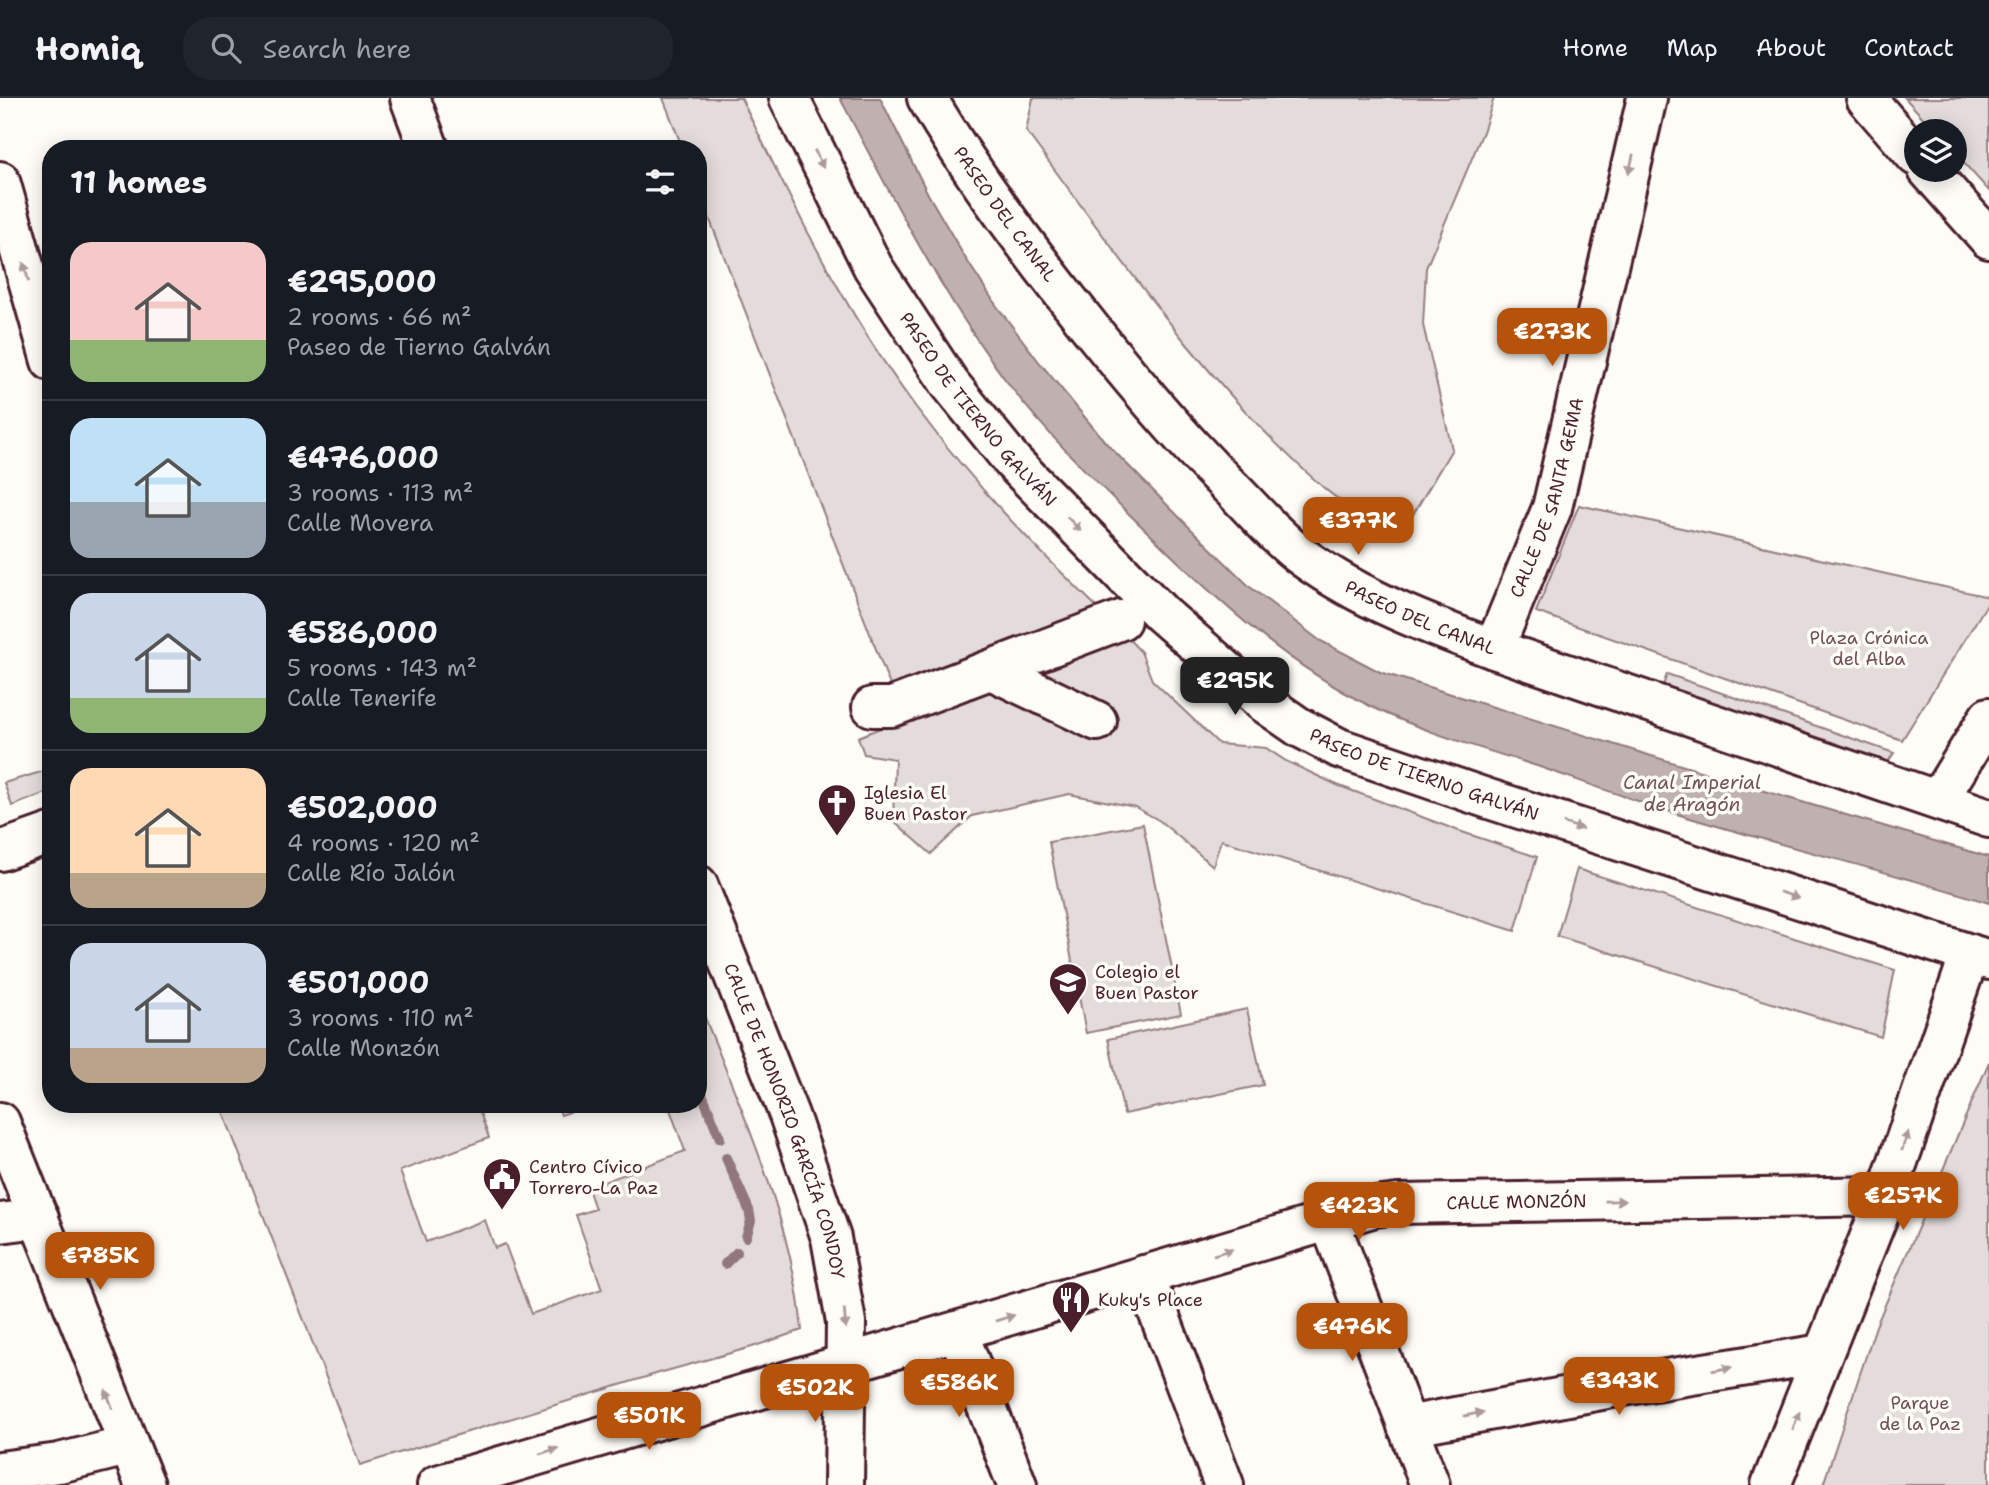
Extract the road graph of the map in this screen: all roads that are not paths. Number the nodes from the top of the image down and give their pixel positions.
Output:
1 (410, 98) edge
2 (789, 98) edge
3 (927, 98) edge
4 (1647, 98) edge
5 (1866, 98) edge
6 (426, 140) edge
7 (1904, 142) edge
8 (0, 181) edge
9 (1939, 182) edge
10 (1989, 239) edge
11 (42, 329) edge
12 (1121, 620) dead end
13 (1494, 649) junction
14 (990, 670) junction
15 (883, 702) dead end
16 (1989, 718) edge
17 (1097, 721) dead end
18 (1938, 800) junction
19 (1989, 818) edge
20 (42, 836) edge
21 (0, 852) edge
22 (707, 908) edge
23 (1980, 957) edge
24 (0, 1122) edge
25 (1886, 1196) junction
26 (39, 1218) junction
27 (1329, 1220) junction
28 (0, 1223) edge
29 (1144, 1275) junction
30 (958, 1332) junction
31 (1822, 1353) junction
32 (845, 1364) junction
33 (1407, 1426) junction
34 (127, 1446) junction
35 (0, 1471) edge
36 (515, 1474) edge
37 (145, 1485) edge
38 (437, 1485) edge
39 (844, 1485) edge
40 (1017, 1485) edge
41 (1224, 1485) edge
42 (1430, 1485) edge
43 (1771, 1485) edge

1 - 6 street
2 -> 23 street, PASEO DE TIERNO GALVÁN
3 - 13 street, PASEO DEL CANAL
4 -> 13 street, CALLE DE SANTA GEMA
5 - 7 street
11 -> 8 street
9 - 10 street
12 - 14 street
13 - 18 street, PASEO DEL CANAL
14 - 15 street
14 - 17 street
16 - 18 street
18 - 19 street, PASEO DEL CANAL
20 - 21 street
22 -> 32 street, CALLE DE HONORIO GARCÍA CONDOY
25 -> 23 street
24 - 26 street
27 -> 25 street, CALLE MONZÓN
25 - 31 street
26 - 28 street
34 -> 26 street
29 -> 27 street, CALLE MONZÓN
27 - 33 street
30 -> 29 street, CALLE MONZÓN
29 - 41 street
30 - 32 street, CALLE MONZÓN
30 - 40 street
33 -> 31 street
43 -> 31 street
36 -> 32 street, CALLE MONZÓN
32 - 39 street, CALLE DE HONORIO GARCÍA CONDOY
33 - 42 street
34 - 35 street
34 - 37 street
36 - 38 street, CALLE MONZÓN

